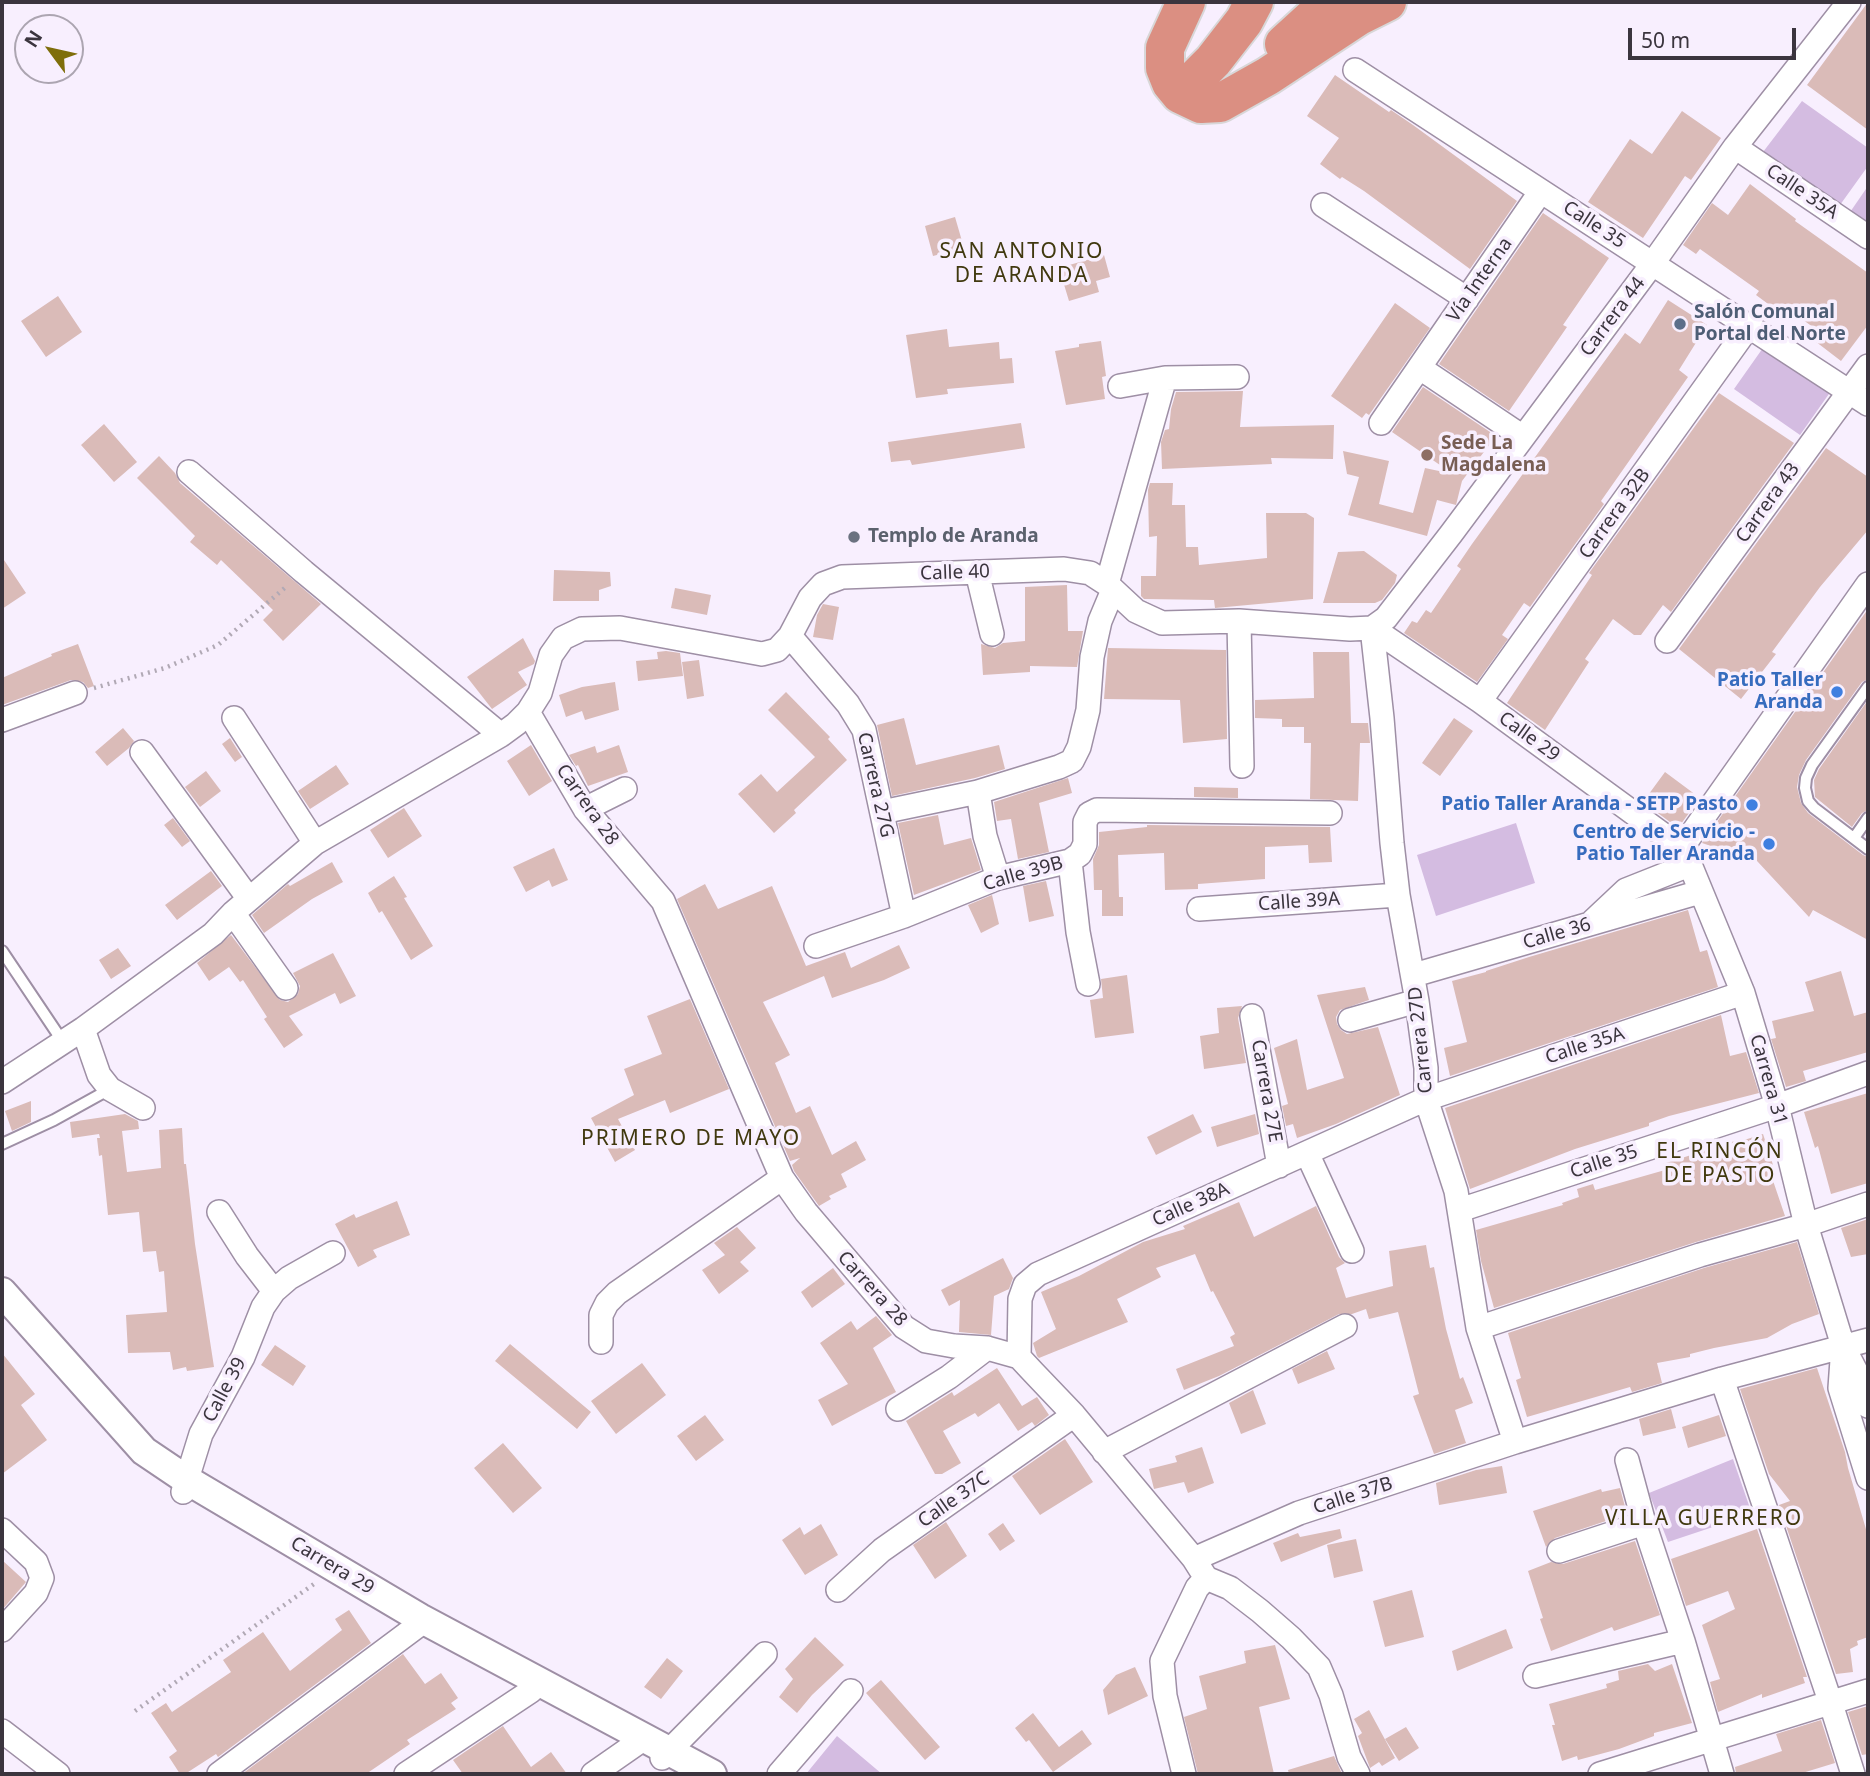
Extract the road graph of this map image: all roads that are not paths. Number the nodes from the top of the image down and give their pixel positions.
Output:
1 (1186, 2) edge
2 (1254, 2) edge
3 (1329, 2) edge
4 (1387, 2) edge
5 (1849, 2) edge
6 (1355, 70) dead end
7 (1180, 94) junction
8 (1220, 103) junction
9 (1735, 148) junction
10 (1541, 191) junction
11 (1323, 205) dead end
12 (1868, 236) edge
13 (1653, 263) junction
14 (1467, 299) junction
15 (1749, 326) junction
16 (1868, 366) edge
17 (1420, 368) junction
18 (1165, 377) junction
19 (1237, 377) dead end
20 (1120, 386) dead end
21 (1859, 398) edge
22 (1381, 423) dead end
23 (1523, 438) junction
24 (189, 472) dead end
25 (977, 572) junction
26 (1868, 584) edge
27 (1110, 587) junction
28 (1239, 621) junction
29 (1372, 628) junction
30 (992, 634) dead end
31 (790, 636) junction
32 (1667, 640) dead end
33 (1868, 687) edge
34 (75, 693) road end
35 (1480, 701) junction
36 (527, 712) junction
37 (234, 718) dead end
38 (2, 720) edge
39 (501, 735) junction
40 (142, 752) dead end
41 (1242, 766) dead end
42 (625, 789) dead end
43 (978, 792) junction
44 (585, 809) junction
45 (881, 812) junction
46 (1330, 813) dead end
47 (1868, 818) edge
48 (1854, 838) junction
49 (315, 843) junction
50 (1868, 849) edge
51 (1687, 857) junction
52 (1070, 861) junction
53 (998, 878) junction
54 (1700, 892) junction
55 (1398, 895) junction
56 (241, 906) junction
57 (1199, 909) dead end
58 (904, 916) junction
59 (1591, 923) junction
60 (816, 946) dead end
61 (2, 951) edge
62 (1413, 975) junction
63 (1088, 984) dead end
64 (286, 988) dead end
65 (1743, 993) junction
66 (1417, 1001) junction
67 (1252, 1016) dead end
68 (1350, 1020) dead end
69 (83, 1029) junction
70 (63, 1042) junction
71 (1868, 1073) edge
72 (2, 1082) edge
73 (110, 1089) junction
74 (1426, 1099) junction
75 (1777, 1106) junction
76 (143, 1108) dead end
77 (2, 1144) edge
78 (1307, 1153) junction
79 (1279, 1166) junction
80 (782, 1178) junction
81 (1868, 1203) edge
82 (1460, 1210) junction
83 (219, 1212) dead end
84 (1806, 1225) junction
85 (1352, 1251) dead end
86 (333, 1253) dead end
87 (274, 1291) junction
88 (2, 1292) edge
89 (2, 1305) edge
90 (1345, 1326) dead end
91 (1479, 1328) junction
92 (1868, 1340) edge
93 (601, 1342) dead end
94 (1843, 1346) junction
95 (987, 1348) junction
96 (1018, 1357) junction
97 (1722, 1379) junction
98 (1868, 1406) edge
99 (898, 1409) dead end
100 (1074, 1415) junction
101 (1515, 1442) junction
102 (1104, 1452) junction
103 (1628, 1460) dead end
104 (1868, 1478) edge
105 (185, 1486) junction
106 (1644, 1523) junction
107 (2, 1530) edge
108 (1559, 1551) dead end
109 (1200, 1568) junction
110 (838, 1590) dead end
111 (416, 1628) junction
112 (2, 1630) edge
113 (1683, 1642) junction
114 (765, 1654) dead end
115 (1535, 1676) dead end
116 (531, 1691) junction
117 (851, 1691) dead end
118 (1868, 1691) edge
119 (1831, 1704) junction
120 (2, 1731) edge
121 (1711, 1741) junction
122 (636, 1744) junction
123 (666, 1754) junction
124 (58, 1774) edge
125 (219, 1774) edge
126 (406, 1774) edge
127 (593, 1774) edge
128 (692, 1774) edge
129 (712, 1774) edge
130 (779, 1774) edge
131 (1184, 1774) edge
132 (1358, 1774) edge
133 (1600, 1774) edge
134 (1722, 1774) edge
135 (1853, 1774) edge

1 - 7 highway
2 - 7 highway
3 - 8 highway
4 - 8 highway
5 - 9 street, Carrera 44
6 - 10 street, Calle 35
7 - 8 highway
9 - 12 street, Calle 35A
9 - 13 street, Carrera 44
10 - 13 street, Calle 35
10 - 14 street, Vía Interna
11 - 14 street
13 - 15 street, Calle 35
13 - 23 street, Carrera 44
14 - 17 street, Vía Interna
15 - 21 street, Calle 35
15 - 35 street, Carrera 32B
16 - 21 street, Carrera 43
17 - 22 street, Vía Interna
17 - 23 street
18 - 19 street
18 - 20 street
18 - 27 street
21 - 32 street, Carrera 43
23 - 29 street, Carrera 44
24 - 39 street
25 - 27 street, Calle 40
25 - 30 street
25 - 31 street, Calle 40
26 - 51 street
27 - 28 street, Calle 40
27 - 43 street
28 - 29 street, Calle 40
28 - 41 street
29 - 35 street, Calle 29
29 - 55 street, Carrera 27D
31 - 36 street, Calle 40
31 - 45 street, Carrera 27G
33 - 48 lane
34 - 38 street
35 - 51 street, Calle 29
36 - 39 street
36 - 44 street, Carrera 28
37 - 49 street
39 - 49 street
40 - 56 street
42 - 44 street
43 - 45 street
43 - 53 street
44 - 80 street, Carrera 28
45 - 58 street, Carrera 27G
46 - 52 street, Calle 39B
47 - 48 lane
48 - 50 lane
49 - 56 street
51 - 54 street, Carrera 31
51 - 59 street
52 - 53 street, Calle 39B
52 - 63 street
53 - 58 street, Calle 39B
54 - 59 street, Calle 36
54 - 65 street, Carrera 31
55 - 57 street, Calle 39A
55 - 62 street, Carrera 27D
56 - 64 street
56 - 69 street
58 - 60 street, Calle 39B
59 - 62 street, Calle 36
61 - 70 lane
62 - 66 street, Carrera 27D
65 - 74 street, Calle 35A
65 - 75 street, Carrera 31
66 - 68 street
66 - 74 street, Carrera 27D
67 - 79 street, Carrera 27E
69 - 70 street
69 - 73 street
70 - 72 street
71 - 75 street, Calle 35
73 - 76 street
73 - 77 lane
74 - 78 street, Calle 38A
74 - 82 street, Carrera 27D
75 - 82 street, Calle 35
75 - 84 street, Carrera 31
78 - 79 street, Calle 38A
78 - 85 street, Carrera 27E
79 - 96 street, Calle 38A
80 - 93 street
80 - 95 street, Carrera 28
81 - 84 street
82 - 91 street, Carrera 27D
83 - 87 street
84 - 91 street
84 - 94 street, Carrera 31
86 - 87 street
87 - 105 street, Calle 39
88 - 105 street, Carrera 29
89 - 105 street, Carrera 29
90 - 102 street
91 - 101 street, Carrera 27D
92 - 94 street, Calle 37B
94 - 97 street, Calle 37B
94 - 98 street
94 - 104 street, Carrera 31
95 - 96 street, Carrera 28
95 - 99 street
96 - 100 street, Carrera 28
97 - 101 street, Calle 37B
97 - 119 street
100 - 102 street, Carrera 28
100 - 110 street, Calle 37C
101 - 109 street, Calle 37B
102 - 109 street, Carrera 28
103 - 106 street
105 - 111 street, Carrera 29
105 - 123 street, Carrera 29
106 - 108 street
106 - 113 street
107 - 112 street
109 - 131 street
109 - 132 street, Carrera 28
111 - 116 street, Carrera 29
111 - 125 street
113 - 115 street
113 - 121 street
114 - 123 street
116 - 122 street, Carrera 29
116 - 126 street
117 - 130 street
118 - 119 street
119 - 121 street
119 - 135 street
120 - 124 street
121 - 133 street
121 - 134 street
122 - 123 street, Carrera 29
122 - 127 street
123 - 128 street, Carrera 29
123 - 129 street, Carrera 29

